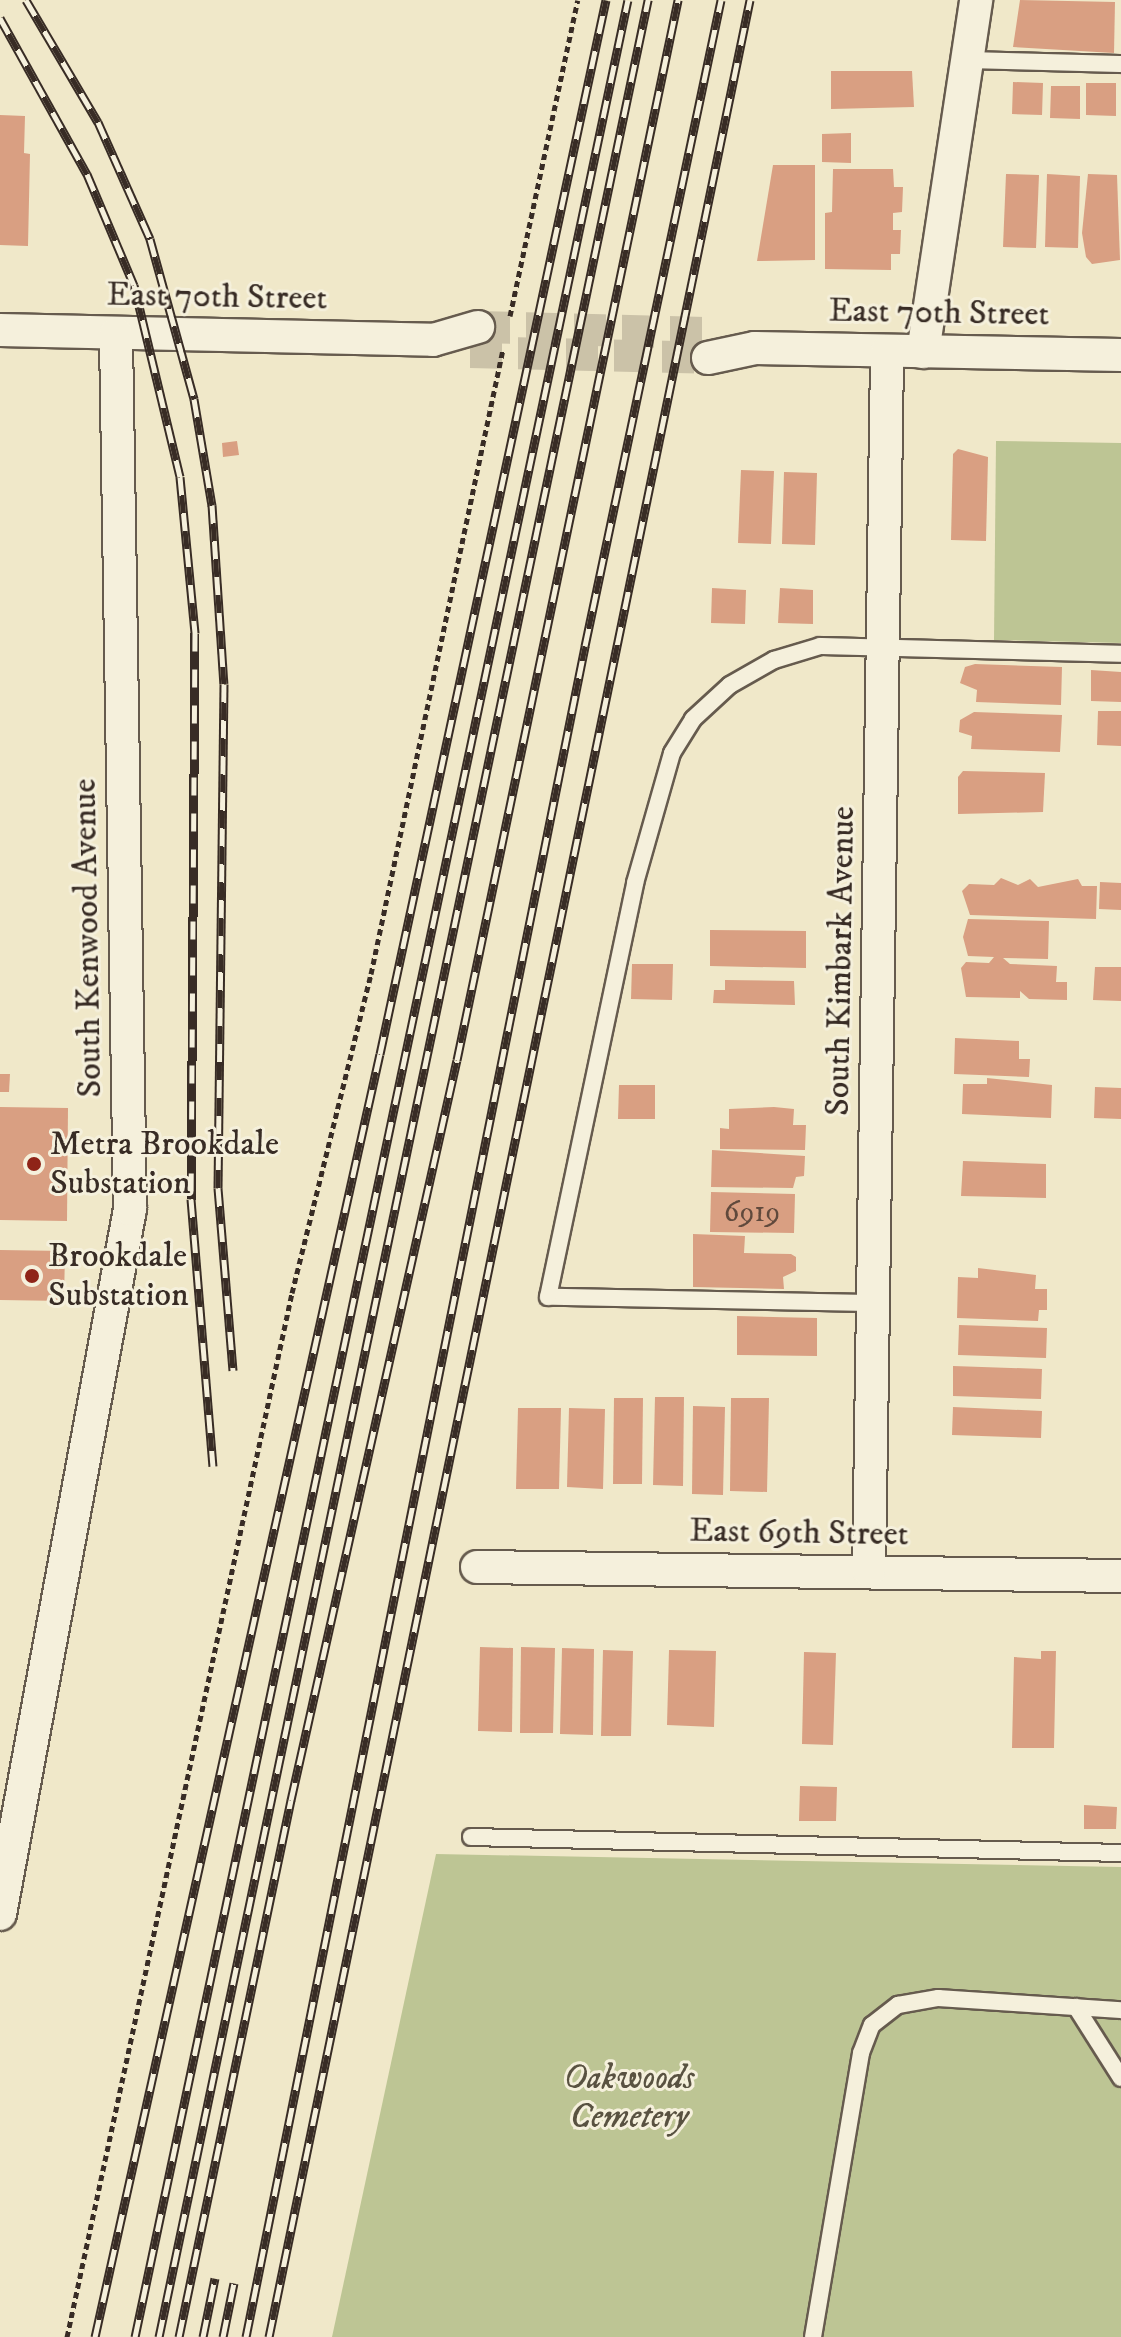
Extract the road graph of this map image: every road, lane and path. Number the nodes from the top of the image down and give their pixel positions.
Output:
1 (578, 0) edge
2 (976, 0) edge
3 (967, 60) junction
4 (1121, 64) edge
5 (0, 330) edge
6 (116, 333) junction
7 (491, 334) junction
8 (712, 346) tunnel mouth
9 (887, 351) junction
10 (923, 352) junction
11 (1121, 355) edge
12 (883, 645) junction
13 (1121, 654) edge
14 (873, 1303) junction
15 (477, 1567) dead end
16 (869, 1571) junction
17 (1121, 1576) edge
18 (471, 1837) dead end
19 (1121, 1853) edge
20 (0, 1914) edge
21 (1076, 2007) junction
22 (1121, 2010) edge
23 (1121, 2078) edge
24 (67, 2337) edge
25 (813, 2337) edge

1 - 7 path
2 - 3 street
3 - 4 lane
3 - 10 street
5 - 6 street, East 70th Street
6 - 7 street, East 70th Street
6 - 20 street, South Kenwood Avenue
7 - 24 path
8 - 9 street, East 70th Street
9 - 10 street, East 70th Street
9 - 12 street, South Kimbark Avenue
10 - 11 street, East 70th Street
12 - 13 lane
12 - 14 street, South Kimbark Avenue
12 - 14 lane
14 - 16 street, South Kimbark Avenue
15 - 16 street, East 69th Street
16 - 17 street, East 69th Street
18 - 19 lane
21 - 22 lane
21 - 23 lane
21 - 25 lane

